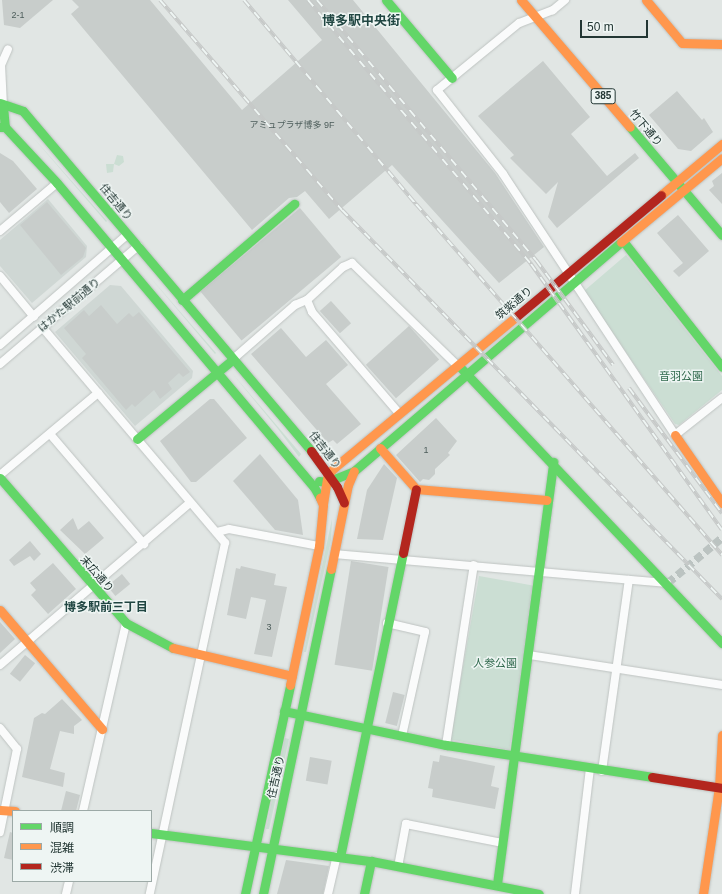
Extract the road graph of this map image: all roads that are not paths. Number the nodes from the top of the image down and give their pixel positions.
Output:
1 (386, 0) edge
2 (521, 0) edge
3 (565, 0) edge
4 (646, 0) edge
5 (536, 17) junction
6 (722, 44) edge
7 (8, 49) dead end
8 (452, 78) junction
9 (1, 105) edge
10 (3, 127) edge
11 (722, 144) edge
12 (722, 158) edge
13 (57, 183) junction
14 (676, 183) junction
15 (684, 192) junction
16 (294, 204) dead end
17 (0, 231) edge
18 (128, 234) junction
19 (722, 235) edge
20 (623, 241) junction
21 (138, 246) junction
22 (112, 248) junction
23 (122, 260) junction
24 (568, 274) junction
25 (0, 276) edge
26 (573, 282) junction
27 (182, 300) junction
28 (307, 300) junction
29 (34, 317) junction
30 (42, 327) junction
31 (0, 345) edge
32 (232, 360) junction
33 (0, 364) edge
34 (457, 365) junction
35 (722, 367) edge
36 (465, 373) junction
37 (217, 374) junction
38 (98, 393) junction
39 (722, 398) edge
40 (399, 413) junction
41 (50, 434) junction
42 (675, 435) junction
43 (137, 439) junction
44 (380, 448) junction
45 (316, 456) junction
46 (344, 461) junction
47 (553, 462) junction
48 (354, 471) junction
49 (301, 472) junction
50 (0, 477) edge
51 (328, 479) junction
52 (416, 490) junction
53 (547, 500) junction
54 (190, 503) junction
55 (344, 503) junction
56 (722, 503) edge
57 (323, 505) junction
58 (217, 532) junction
59 (144, 544) junction
60 (319, 546) junction
61 (335, 554) junction
62 (400, 559) junction
63 (474, 565) junction
64 (538, 573) junction
65 (629, 580) junction
66 (668, 583) junction
67 (92, 587) junction
68 (0, 610) edge
69 (126, 623) junction
70 (387, 623) junction
71 (27, 642) junction
72 (722, 643) edge
73 (529, 655) junction
74 (201, 656) junction
75 (0, 665) edge
76 (616, 668) junction
77 (292, 676) junction
78 (722, 685) edge
79 (284, 711) junction
80 (302, 714) junction
81 (365, 727) junction
82 (0, 728) edge
83 (102, 729) junction
84 (722, 735) edge
85 (402, 736) junction
86 (446, 745) junction
87 (515, 756) junction
88 (590, 769) junction
89 (602, 771) junction
90 (721, 788) edge
91 (2, 810) edge
92 (83, 810) edge
93 (12, 811) edge
94 (0, 832) edge
95 (152, 833) edge
96 (162, 835) junction
97 (503, 843) junction
98 (254, 848) junction
99 (272, 849) junction
100 (338, 857) junction
101 (371, 861) junction
102 (398, 867) junction
103 (69, 882) edge
104 (497, 884) junction
105 (516, 892) edge
106 (66, 894) edge
107 (150, 894) edge
108 (245, 894) edge
109 (263, 894) edge
110 (328, 894) edge
111 (364, 894) edge
112 (539, 894) edge
113 (575, 894) edge
114 (703, 894) edge

1 - 8 main road
2 - 5 main road, 竹下通り / 385
3 - 5 street
4 - 6 main road
5 - 8 street
5 - 14 main road, 竹下通り / 385
7 - 9 street
8 - 24 street
9 - 10 main road
9 - 18 main road, 住吉通り
10 - 13 main road
11 - 14 main road, 筑紫通り
12 - 15 main road, 筑紫通り
13 - 17 street
13 - 22 main road
14 - 15 main road, 竹下通り / 385
14 - 24 main road, 筑紫通り
15 - 19 main road, 竹下通り / 385
15 - 20 main road, 筑紫通り
16 - 27 main road
18 - 21 main road, 住吉通り
18 - 22 street, はかた駅前通り
20 - 26 main road, 筑紫通り
20 - 35 main road
21 - 23 street, はかた駅前通り
21 - 27 main road, 住吉通り
22 - 23 main road
22 - 29 street, はかた駅前通り
23 - 30 street, はかた駅前通り
23 - 37 main road
24 - 26 street
24 - 34 main road, 筑紫通り
25 - 29 street
26 - 36 main road, 筑紫通り
26 - 42 street
27 - 32 main road, 住吉通り
28 - 32 street
28 - 34 street
28 - 40 street
29 - 31 street, はかた駅前通り
30 - 33 street, はかた駅前通り
30 - 38 street
32 - 37 main road
32 - 45 main road, 住吉通り
34 - 36 main road
34 - 40 main road, 筑紫通り
36 - 44 main road, 筑紫通り
36 - 47 main road
37 - 43 main road
37 - 49 main road
38 - 41 street
38 - 43 street
39 - 42 street
40 - 46 main road, 筑紫通り
41 - 50 street
41 - 59 street
42 - 56 main road
43 - 54 street
44 - 48 main road, 筑紫通り
44 - 52 main road
45 - 46 main road
45 - 51 main road, 住吉通り
46 - 51 main road, 筑紫通り
47 - 53 main road
47 - 66 main road
48 - 51 main road, 筑紫通り
48 - 55 main road
49 - 51 main road
49 - 57 main road
50 - 67 main road, 末広通り
51 - 55 main road, 住吉通り
51 - 57 main road
52 - 53 main road
52 - 62 main road
53 - 64 main road
54 - 58 street
54 - 59 street
55 - 61 main road, 住吉通り
57 - 60 main road, 住吉通り
58 - 60 street
58 - 74 street
59 - 67 street
60 - 77 main road, 住吉通り
61 - 62 street
61 - 80 main road, 住吉通り
62 - 63 street
62 - 70 main road
63 - 64 street
63 - 86 street
64 - 65 street
64 - 73 main road
65 - 66 street
65 - 76 street
66 - 72 main road
67 - 69 main road, 末広通り
67 - 71 street
68 - 71 main road
69 - 74 main road, 末広通り
69 - 83 street
70 - 81 main road
70 - 85 street
71 - 75 street
71 - 83 main road
73 - 76 street
73 - 87 main road
74 - 77 main road, 末広通り
74 - 96 street
76 - 78 street
76 - 89 street
77 - 79 main road, 住吉通り
79 - 80 main road
79 - 98 main road, 住吉通り
80 - 81 main road
80 - 99 main road, 住吉通り
81 - 85 main road
81 - 100 main road
82 - 91 street
83 - 92 street
84 - 90 main road
85 - 86 main road
86 - 87 main road
87 - 88 main road
87 - 97 main road
88 - 89 main road
88 - 113 street
89 - 90 main road
90 - 114 main road
91 - 93 main road
91 - 94 street
95 - 96 main road
96 - 98 main road
96 - 107 street
97 - 102 street
97 - 104 main road
98 - 99 main road
98 - 108 main road, 住吉通り
99 - 100 main road
99 - 109 main road, 住吉通り
100 - 101 main road
100 - 110 street
101 - 102 main road
101 - 111 main road
102 - 104 main road
103 - 106 street
104 - 105 main road
105 - 112 main road

